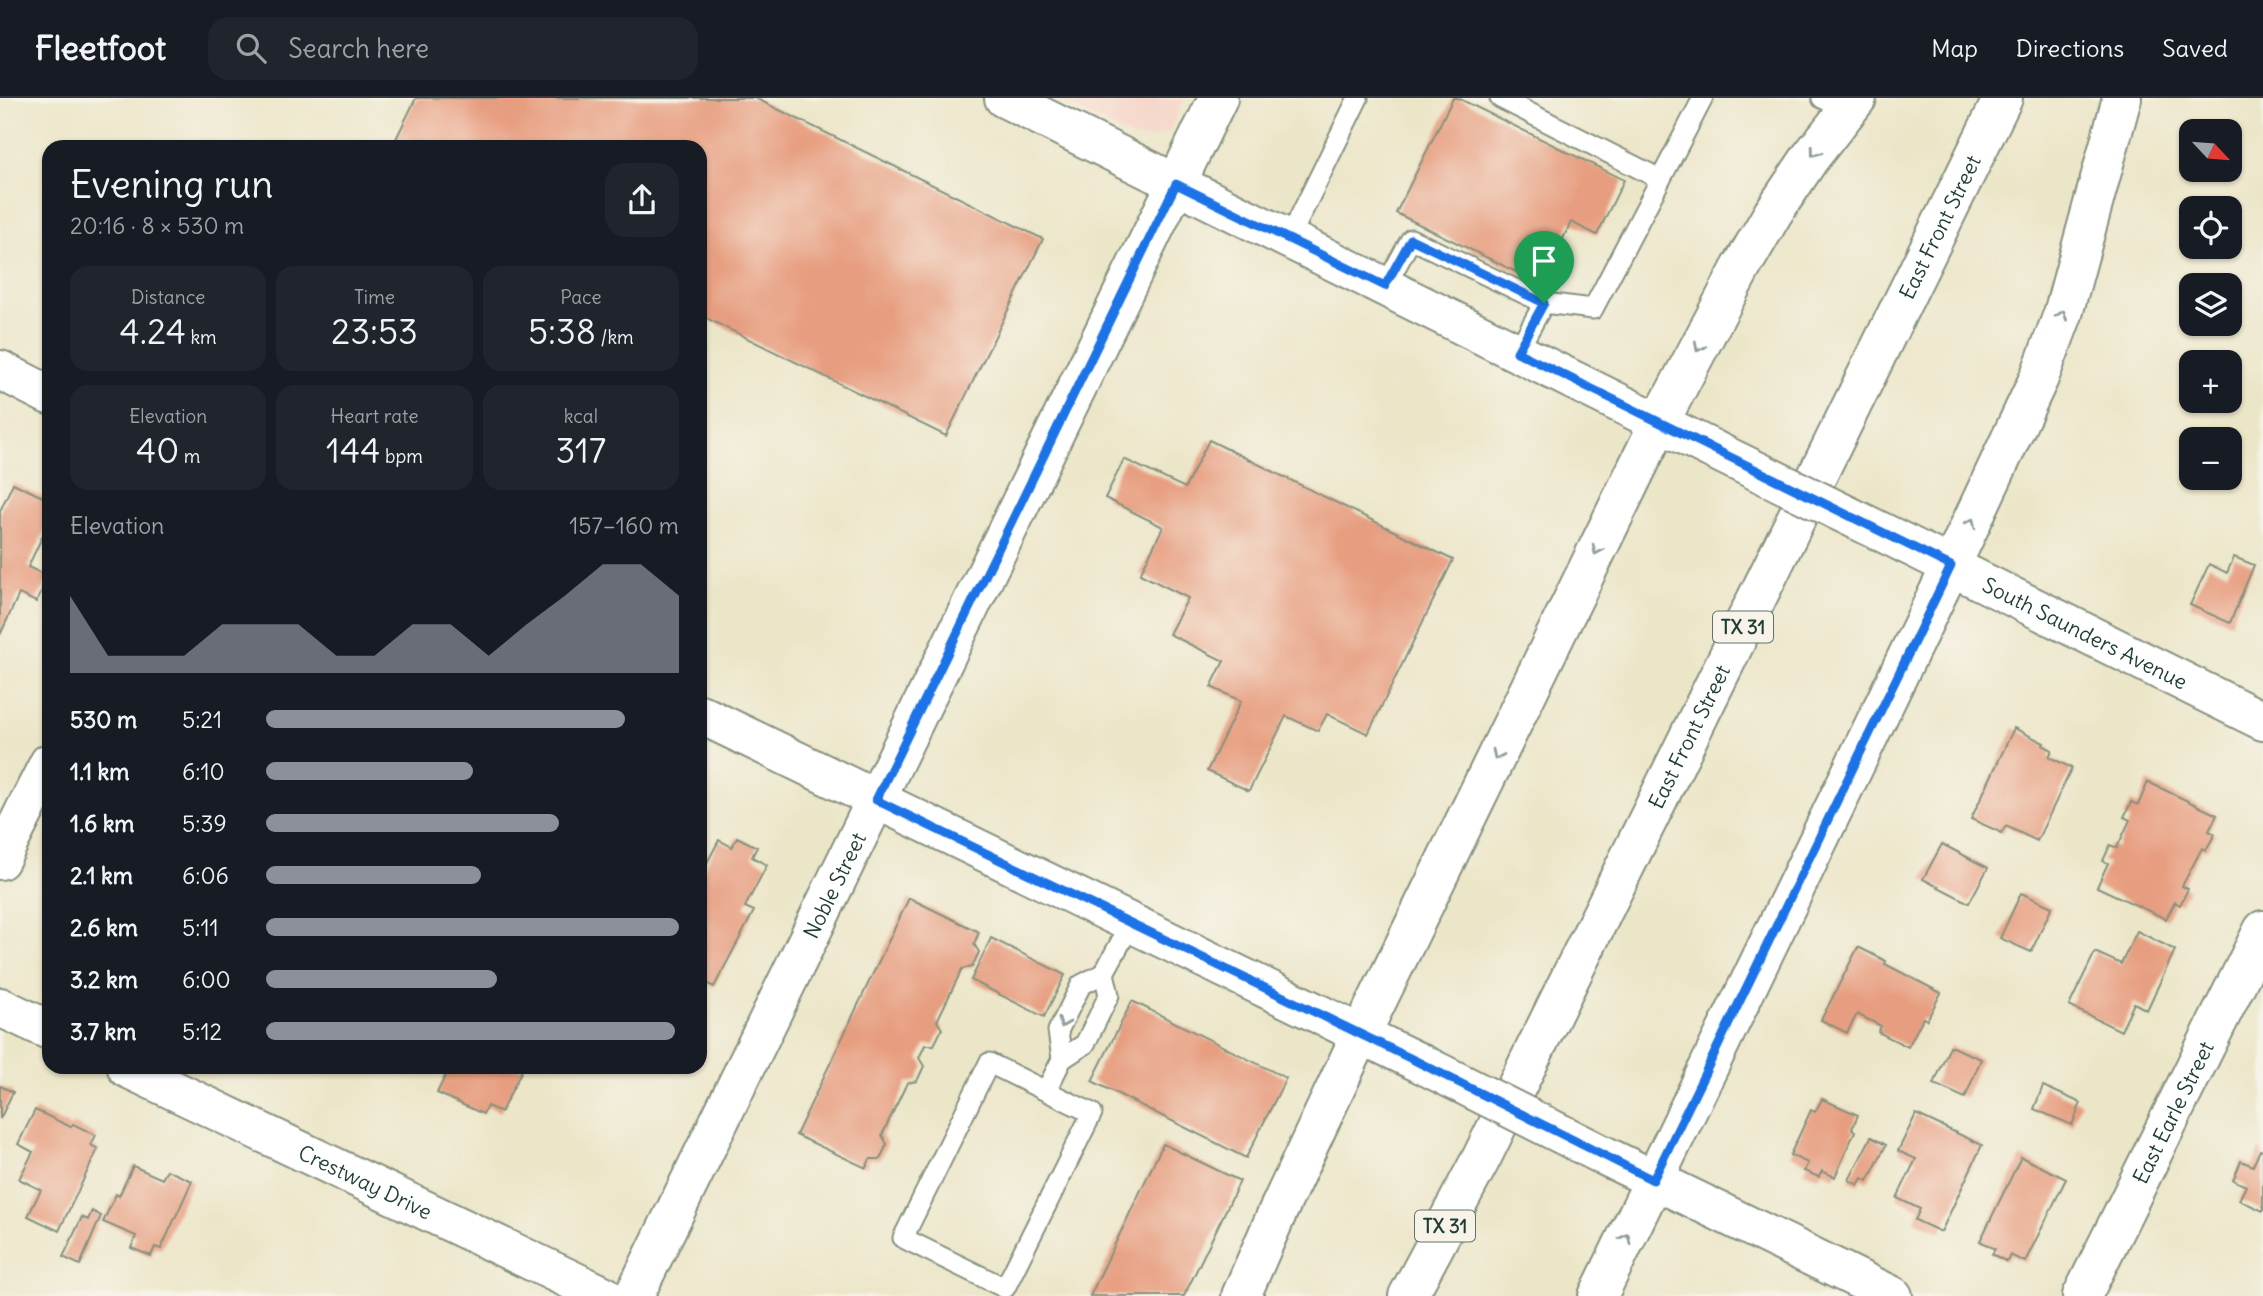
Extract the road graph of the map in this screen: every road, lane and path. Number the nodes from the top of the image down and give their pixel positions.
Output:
1 (1004, 98) edge
2 (1219, 98) edge
3 (1358, 98) edge
4 (1500, 98) edge
5 (1703, 98) edge
6 (2003, 98) edge
7 (2122, 98) edge
8 (1842, 102) edge
9 (1660, 179) junction
10 (1176, 184) junction
11 (1289, 239) junction
12 (1385, 286) junction
13 (1544, 303) junction
14 (1517, 352) junction
15 (0, 370) edge
16 (42, 391) edge
17 (1659, 423) junction
18 (1951, 566) junction
19 (707, 717) edge
20 (2263, 721) edge
21 (42, 777) edge
22 (876, 800) junction
23 (0, 860) edge
24 (1131, 923) junction
25 (2263, 930) edge
26 (1104, 973) junction
27 (0, 1007) edge
28 (42, 1027) edge
29 (1361, 1034) junction
30 (1062, 1059) junction
31 (140, 1074) edge
32 (1046, 1091) junction
33 (1653, 1180) junction
34 (605, 1296) edge
35 (634, 1296) edge
36 (1241, 1296) edge
37 (1408, 1296) edge
38 (1598, 1296) edge
39 (1893, 1296) edge
40 (2082, 1296) edge

1 - 10 street, South Saunders Avenue
2 - 10 street, Noble Street
3 - 11 lane
4 - 9 lane
5 - 9 lane
6 - 37 street, East Front Street / TX 31
18 -> 7 street
8 -> 17 street
9 - 13 lane
10 - 11 street, South Saunders Avenue
10 - 22 street, Noble Street
11 - 12 street, South Saunders Avenue
12 - 13 lane
12 - 14 street, South Saunders Avenue
13 - 14 lane
14 - 17 street, South Saunders Avenue
15 - 16 street
17 - 18 street, South Saunders Avenue, bridge
17 -> 29 street
18 - 20 street, South Saunders Avenue
18 - 33 street
19 - 22 street
21 - 23 street
22 - 24 street
22 - 35 street, Noble Street
24 - 26 lane
24 - 29 street
25 - 40 street, East Earle Street
26 - 30 lane
26 -> 30 lane
27 - 28 street
29 - 33 street, bridge
29 - 36 street
30 - 32 lane
31 - 34 street, Crestway Drive
32 - 32 lane
38 -> 33 street
33 - 39 street

